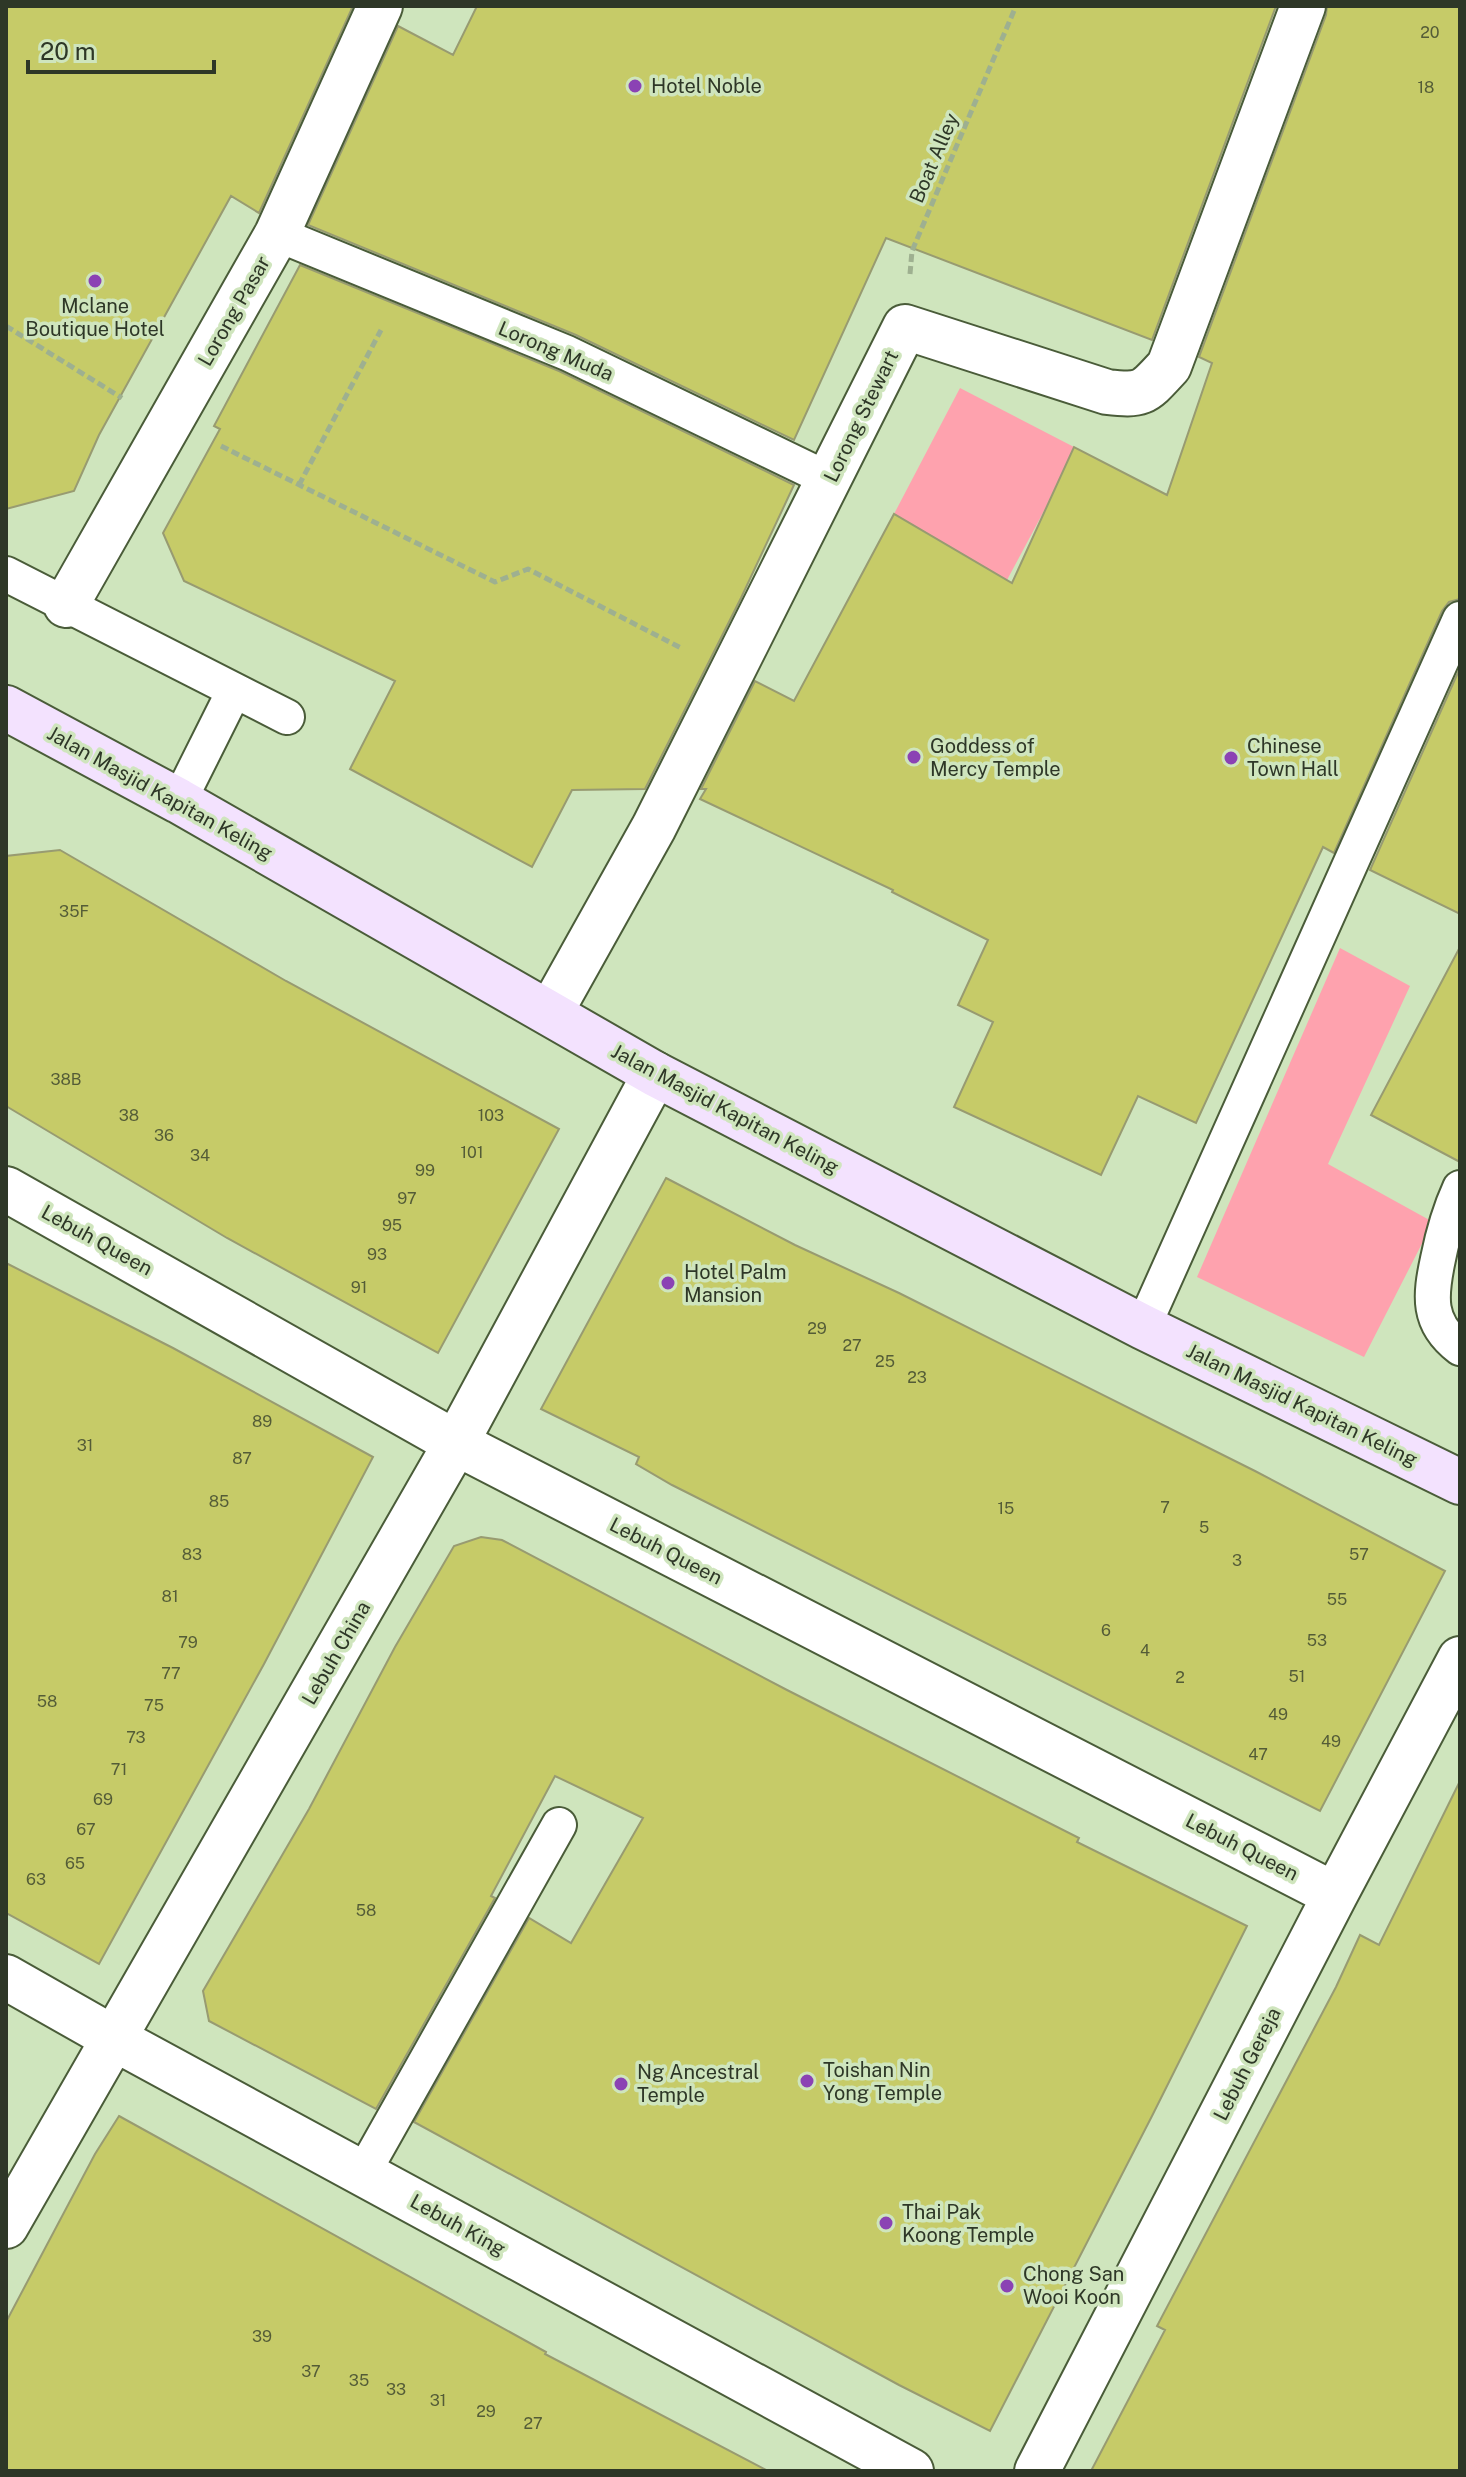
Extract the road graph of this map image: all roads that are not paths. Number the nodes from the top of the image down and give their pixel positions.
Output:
1 (380, 6) edge
2 (1303, 6) edge
3 (277, 234) junction
4 (830, 480) junction
5 (6, 574) edge
6 (66, 605) junction
7 (1460, 619) edge
8 (234, 691) junction
9 (6, 708) edge
10 (287, 717) dead end
11 (179, 801) junction
12 (550, 1013) junction
13 (655, 1074) junction
14 (1460, 1188) edge
15 (6, 1189) edge
16 (1453, 1222) edge
17 (1143, 1327) junction
18 (1460, 1348) edge
19 (456, 1443) junction
20 (1460, 1482) edge
21 (1460, 1659) edge
22 (559, 1825) dead end
23 (1335, 1895) junction
24 (6, 1977) edge
25 (115, 2039) junction
26 (363, 2173) junction
27 (6, 2226) edge
28 (911, 2471) edge
29 (1037, 2471) edge

1 - 3 street, Lorong Pasar
2 - 4 street, Lorong Stewart
3 - 4 lane, Lorong Muda
3 - 6 street, Lorong Pasar
4 - 12 street, Lorong Stewart
5 - 6 lane
6 - 8 lane
7 - 17 lane
8 - 10 lane
8 - 11 lane
9 - 11 main road, Jalan Masjid Kapitan Keling
11 - 12 main road, Jalan Masjid Kapitan Keling
12 - 13 main road, Jalan Masjid Kapitan Keling
13 - 17 main road, Jalan Masjid Kapitan Keling
13 - 19 street, Lebuh China
14 - 16 lane
15 - 19 street, Lebuh Queen
16 - 18 lane
17 - 20 main road, Jalan Masjid Kapitan Keling
19 - 23 street, Lebuh Queen
19 - 25 street, Lebuh China
21 - 23 street, Lebuh Gereja
22 - 26 lane
23 - 29 street, Lebuh Gereja
24 - 25 street, Lebuh King
25 - 26 street, Lebuh King
25 - 27 street, Lebuh China
26 - 28 street, Lebuh King

